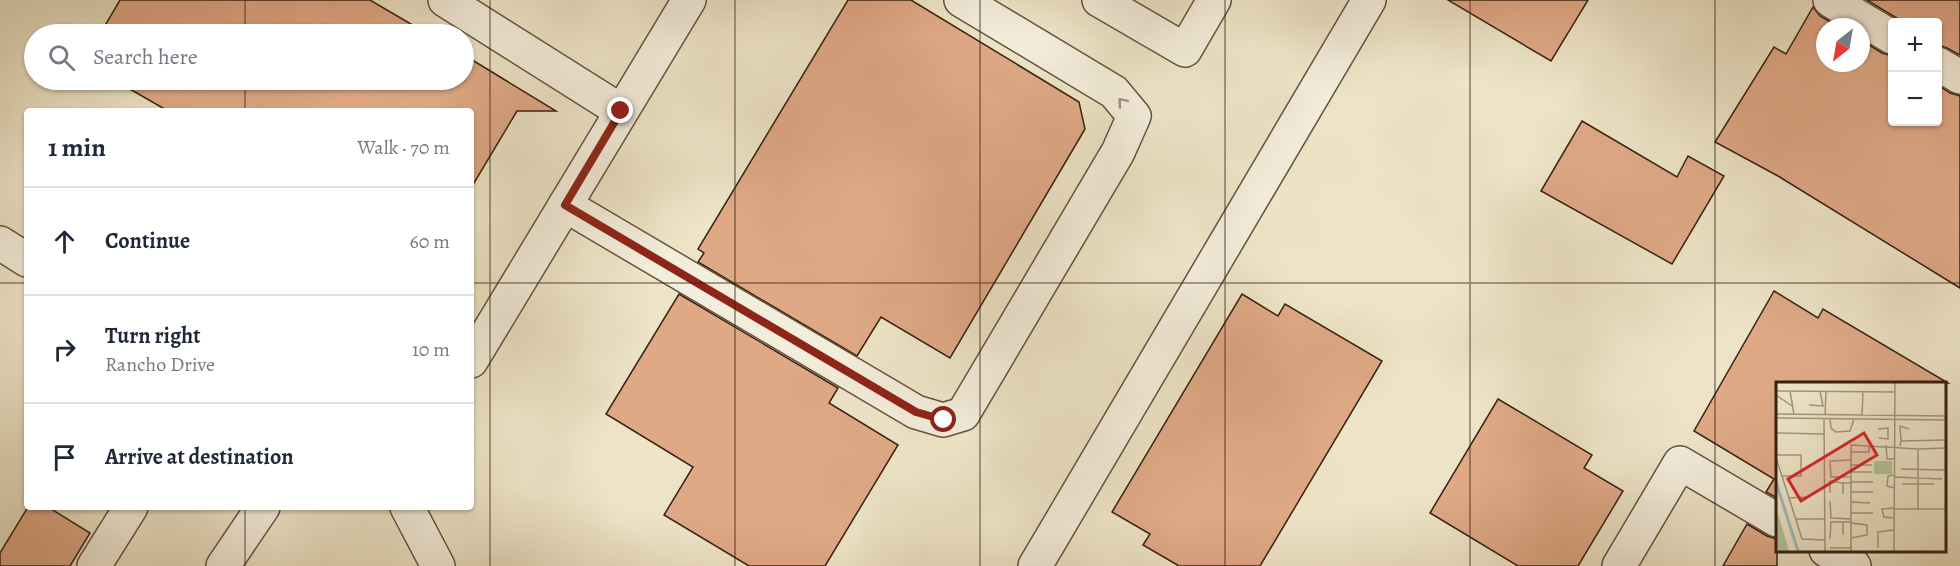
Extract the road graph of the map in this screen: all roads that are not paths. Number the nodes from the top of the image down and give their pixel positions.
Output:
1 (445, 0) edge
2 (689, 0) edge
3 (961, 0) edge
4 (1099, 0) edge
5 (1214, 0) edge
6 (1369, 0) edge
7 (1830, 0) edge
8 (1888, 34) edge
9 (1942, 66) edge
10 (1960, 77) edge
11 (621, 111) junction
12 (565, 205) junction
13 (0, 243) edge
14 (24, 258) edge
15 (474, 350) edge
16 (129, 510) edge
17 (261, 510) edge
18 (409, 510) edge
19 (1776, 519) edge
20 (1829, 551) edge
21 (94, 566) edge
22 (222, 566) edge
23 (438, 566) edge
24 (1035, 566) edge
25 (1619, 566) edge
26 (1854, 566) edge

1 - 11 street
2 - 11 street
12 -> 3 street
4 - 5 street
6 - 24 street
7 - 8 street
9 - 10 street
11 - 12 street
12 - 15 street
13 - 14 street
16 - 21 street
17 - 22 street
18 - 23 street
19 - 25 street
20 - 26 street

